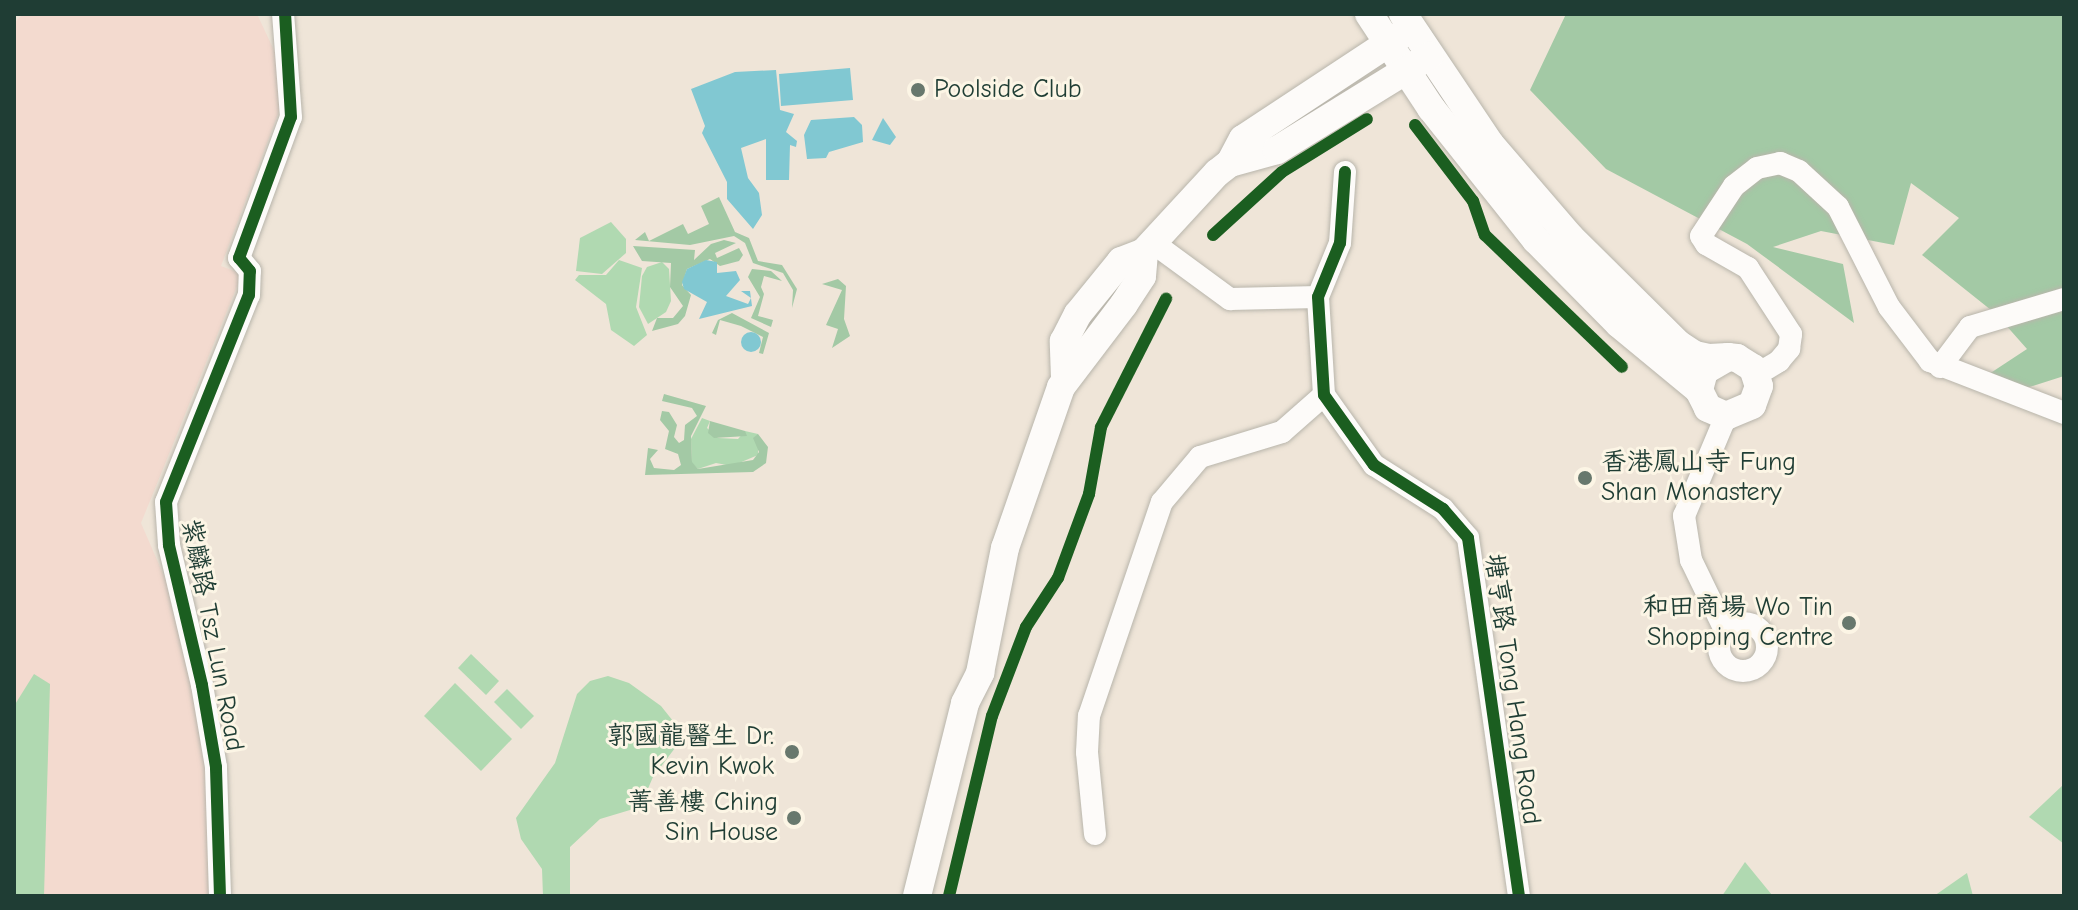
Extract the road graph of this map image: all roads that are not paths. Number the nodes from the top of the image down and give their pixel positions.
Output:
1 (282, 14) edge
2 (1369, 14) edge
3 (1401, 29) edge
4 (1417, 64) junction
5 (1230, 163) junction
6 (1345, 172) dead end
7 (1148, 247) junction
8 (1318, 297) junction
9 (2064, 299) edge
10 (1728, 357) junction
11 (1940, 367) junction
12 (1756, 375) junction
13 (1699, 390) junction
14 (1324, 395) junction
15 (2064, 413) edge
16 (1726, 416) junction
17 (1725, 630) dead end
18 (1095, 834) dead end
19 (220, 896) edge
20 (917, 896) edge
21 (1519, 896) edge

1 - 19 street, 紫麟路 Tsz Lun Road
2 - 3 street
3 - 4 street
3 - 5 street
4 - 5 street
4 - 10 street
4 - 13 street
5 - 7 street
6 - 8 street
7 - 8 street
7 - 20 street
8 - 14 street
9 - 11 street
10 - 12 street
10 - 13 street
11 - 12 street
11 - 15 street
12 - 16 street
13 - 16 street
14 - 18 street
14 - 21 street, 塘亨路 Tong Hang Road
16 - 17 street

